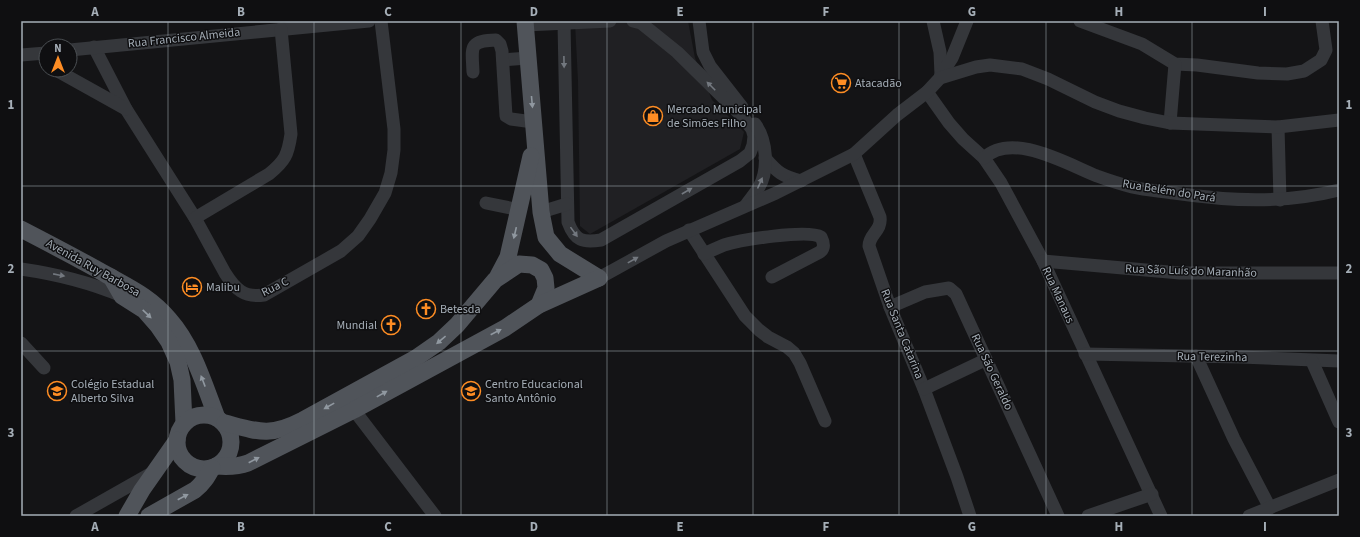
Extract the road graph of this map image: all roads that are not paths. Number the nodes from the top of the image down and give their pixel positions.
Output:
1 (369, 21) edge
2 (381, 21) edge
3 (610, 21) edge
4 (633, 21) edge
5 (699, 21) edge
6 (933, 21) edge
7 (967, 21) edge
8 (1080, 21) edge
9 (1322, 21) edge
10 (526, 23) edge
11 (564, 23) junction
12 (281, 29) junction
13 (94, 47) junction
14 (78, 49) edge
15 (677, 52) junction
16 (703, 52) junction
17 (38, 54) edge
18 (25, 55) edge
19 (528, 58) junction
20 (503, 60) junction
21 (38, 61) edge
22 (1175, 64) junction
23 (473, 72) dead end
24 (940, 77) junction
25 (70, 78) edge
26 (927, 92) junction
27 (126, 109) junction
28 (1339, 120) edge
29 (533, 122) junction
30 (1170, 123) junction
31 (1278, 127) junction
32 (535, 140) junction
33 (854, 154) junction
34 (765, 158) junction
35 (984, 158) junction
36 (801, 181) junction
37 (1339, 190) edge
38 (1280, 200) junction
39 (486, 203) dead end
40 (541, 204) junction
41 (567, 204) junction
42 (746, 205) junction
43 (520, 210) junction
44 (195, 218) junction
45 (21, 229) edge
46 (689, 230) junction
47 (704, 254) junction
48 (1043, 261) junction
49 (21, 269) edge
50 (40, 272) junction
51 (1339, 273) edge
52 (111, 277) junction
53 (772, 277) dead end
54 (21, 278) edge
55 (599, 278) junction
56 (495, 280) junction
57 (122, 296) junction
58 (539, 305) junction
59 (890, 307) junction
60 (21, 343) edge
61 (1085, 354) junction
62 (1196, 356) junction
63 (985, 360) junction
64 (1312, 361) junction
65 (1339, 361) edge
66 (44, 368) dead end
67 (924, 389) junction
68 (354, 410) junction
69 (221, 420) junction
70 (824, 421) dead end
71 (1339, 422) edge
72 (184, 424) junction
73 (177, 440) junction
74 (214, 467) junction
75 (156, 471) junction
76 (1339, 480) edge
77 (1152, 494) junction
78 (1270, 508) junction
79 (126, 514) edge
80 (76, 516) edge
81 (149, 516) edge
82 (435, 516) edge
83 (970, 516) edge
84 (1058, 516) edge
85 (1088, 516) edge
86 (1161, 516) edge
87 (1249, 516) edge

1 - 12 street, Rua Francisco Almeida
2 - 44 street, Rua C
3 - 11 street
4 - 15 street
5 - 16 street
6 - 24 street
7 - 24 street
8 - 22 street
9 - 22 street
10 - 11 street
10 - 19 main road
11 -> 41 street
12 - 13 street, Rua Francisco Almeida
12 - 44 street
13 - 14 street, Rua Francisco Almeida
13 - 27 street, Rua C
15 - 16 street
41 -> 15 street
16 - 34 street
17 - 18 street
18 - 21 street
19 - 20 street
19 -> 29 main road
20 - 23 street
20 - 29 street
22 - 30 street
24 - 26 street
24 - 30 street
25 - 27 street
26 - 33 street
26 - 35 street, Rua Manaus
27 - 44 street, Rua C
28 - 31 street
29 - 32 main road
30 - 31 street
31 - 38 street
32 - 40 main road
32 - 43 main road
33 - 36 street
33 - 59 street, Rua Santa Catarina
34 - 36 street
42 -> 34 street
35 - 38 street, Rua Belém do Pará
35 - 48 street, Rua Manaus
36 - 42 street
37 - 38 street, Rua Belém do Pará
39 - 43 street
40 - 41 street
40 - 43 main road
40 - 55 main road
42 - 46 street
43 -> 56 main road
45 - 52 main road, Avenida Ruy Barbosa
46 - 47 street
55 -> 46 street
47 - 53 street
47 - 70 street
48 - 51 street, Rua São Luís do Maranhão
48 - 61 street, Rua Manaus
49 - 50 street
50 - 54 street
50 -> 57 street
52 - 57 main road
69 -> 52 main road, Avenida Ruy Barbosa
55 - 58 main road
56 - 58 main road
56 -> 69 main road
57 -> 72 main road
68 -> 58 main road
59 - 63 street, Rua São Geraldo
59 - 67 street, Rua Santa Catarina
60 - 66 street
61 - 62 street, Rua Terezinha
61 - 77 street, Rua Manaus
62 - 64 street, Rua Terezinha
62 - 78 street
63 - 67 street
63 - 84 street, Rua São Geraldo
64 - 65 street, Rua Terezinha
64 - 71 street
67 - 83 street, Rua Santa Catarina
74 -> 68 main road
68 - 82 street
69 - 72 main road
69 - 74 main road
72 - 73 main road
73 - 74 main road
73 - 75 main road
81 -> 74 main road
75 - 79 main road
75 - 80 street
76 - 78 street
77 - 85 street
77 - 86 street, Rua Manaus
78 - 87 street

